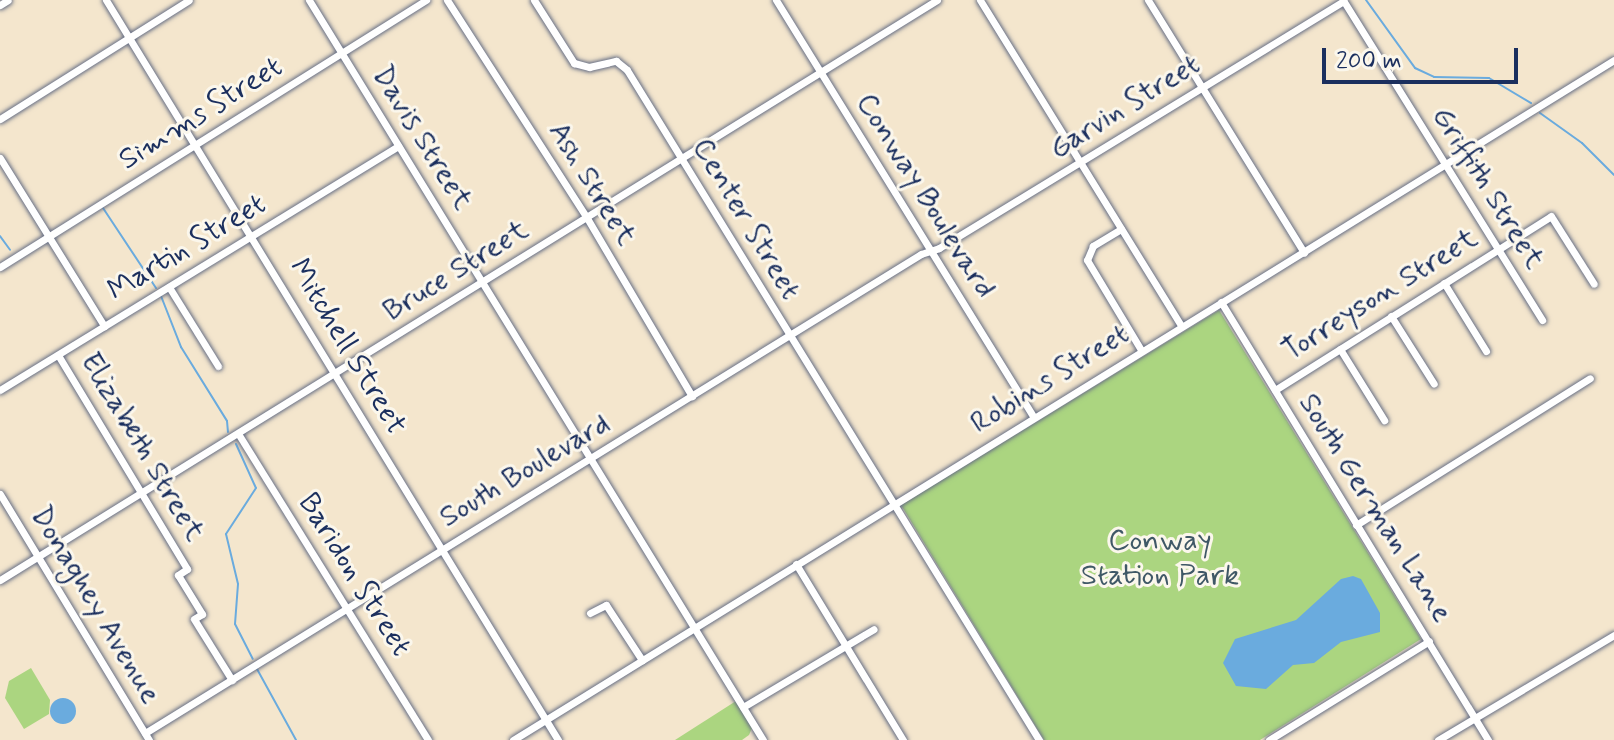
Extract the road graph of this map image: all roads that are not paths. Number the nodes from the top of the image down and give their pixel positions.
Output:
1 (8, 0) edge
2 (106, 0) edge
3 (189, 0) edge
4 (309, 0) edge
5 (426, 0) edge
6 (447, 0) edge
7 (534, 0) edge
8 (776, 0) edge
9 (937, 0) edge
10 (980, 0) edge
11 (1148, 0) edge
12 (1343, 0) edge
13 (0, 5) edge
14 (129, 37) junction
15 (342, 53) junction
16 (1614, 60) edge
17 (821, 72) junction
18 (1202, 88) junction
19 (0, 119) edge
20 (196, 146) junction
21 (398, 146) junction
22 (0, 158) edge
23 (682, 159) junction
24 (1079, 163) junction
25 (1446, 165) junction
26 (587, 218) junction
27 (1121, 229) junction
28 (251, 237) junction
29 (49, 239) junction
30 (1498, 249) junction
31 (931, 251) junction
32 (1304, 253) junction
33 (0, 267) edge
34 (483, 283) junction
35 (1444, 283) junction
36 (1594, 284) dead end
37 (169, 287) junction
38 (1221, 302) junction
39 (1391, 316) junction
40 (1542, 320) dead end
41 (1181, 325) junction
42 (104, 326) junction
43 (790, 335) junction
44 (1340, 349) junction
45 (1141, 350) junction
46 (1486, 351) dead end
47 (58, 355) junction
48 (218, 366) dead end
49 (336, 374) junction
50 (1590, 378) dead end
51 (1434, 384) dead end
52 (0, 390) edge
53 (1275, 390) junction
54 (692, 396) junction
55 (1034, 417) junction
56 (1384, 420) dead end
57 (239, 435) junction
58 (592, 459) junction
59 (141, 493) junction
60 (0, 494) edge
61 (895, 505) junction
62 (1356, 525) junction
63 (443, 550) junction
64 (37, 556) junction
65 (796, 564) junction
66 (0, 580) edge
67 (347, 609) junction
68 (590, 613) dead end
69 (695, 628) junction
70 (874, 629) dead end
71 (1614, 635) edge
72 (1429, 641) junction
73 (846, 646) junction
74 (642, 660) junction
75 (232, 680) junction
76 (743, 707) junction
77 (1475, 717) junction
78 (545, 720) junction
79 (145, 737) edge
80 (761, 737) edge
81 (428, 740) edge
82 (513, 740) edge
83 (558, 740) edge
84 (749, 740) edge
85 (903, 740) edge
86 (1039, 740) edge
87 (1269, 740) edge
88 (1438, 740) edge
89 (1488, 740) edge

1 - 13 street
2 - 14 street, Mitchell Street
3 - 14 street
4 - 15 street, Davis Street
5 - 15 street, Simms Street
6 - 26 street, Ash Street
7 - 23 street, Center Street
8 - 17 street, Conway Boulevard
9 - 17 street, Bruce Street
10 - 24 street
11 - 18 street
12 - 18 street, Garvin Street
12 - 25 street, Griffith Street
14 - 19 street
14 - 20 street, Mitchell Street
15 - 20 street, Simms Street
15 - 21 street, Davis Street
16 - 25 street, Robins Street
17 - 23 street, Bruce Street
17 - 31 street, Conway Boulevard
18 - 24 street, Garvin Street
18 - 32 street
20 - 28 street, Mitchell Street
20 - 29 street, Simms Street
21 - 28 street, Martin Street
21 - 34 street, Davis Street
22 - 29 street
23 - 26 street, Bruce Street
23 - 43 street, Center Street
24 - 27 street
24 - 31 street, Garvin Street
25 - 30 street, Griffith Street
25 - 32 street, Robins Street
26 - 34 street, Bruce Street
26 - 54 street, Ash Street
27 - 41 street
27 - 45 street
28 - 37 street, Martin Street
28 - 49 street, Mitchell Street
29 - 33 street, Simms Street
29 - 42 street
30 - 35 street, Torreyson Street
30 - 36 street, Torreyson Street
30 - 40 street, Griffith Street
31 - 43 street, South Boulevard
31 - 55 street, Conway Boulevard
32 - 38 street, Robins Street
34 - 49 street, Bruce Street
34 - 58 street, Davis Street
35 - 39 street, Torreyson Street
35 - 46 street
37 - 42 street, Martin Street
37 - 48 street
38 - 41 street, Robins Street
38 - 53 street, South German Lane
39 - 44 street, Torreyson Street
39 - 51 street
41 - 45 street, Robins Street
42 - 47 street, Martin Street
43 - 54 street, South Boulevard
43 - 61 street, Center Street
44 - 53 street, Torreyson Street
44 - 56 street
45 - 55 street, Robins Street
47 - 52 street, Martin Street
47 - 59 street, Elizabeth Street
49 - 57 street, Bruce Street
49 - 63 street, Mitchell Street
50 - 62 street
53 - 62 street, South German Lane
54 - 58 street, South Boulevard
55 - 61 street, Robins Street
57 - 59 street, Bruce Street
57 - 67 street, Baridon Street
58 - 63 street, South Boulevard
58 - 69 street, Davis Street
59 - 64 street, Bruce Street
59 - 75 street, Elizabeth Street
60 - 64 street, Donaghey Avenue
61 - 65 street, Robins Street
61 - 86 street, Center Street
62 - 72 street, South German Lane
63 - 67 street, South Boulevard
63 - 78 street, Mitchell Street
64 - 66 street, Bruce Street
64 - 79 street, Donaghey Avenue
65 - 69 street, Robins Street
65 - 73 street
67 - 75 street, South Boulevard
67 - 81 street, Baridon Street
68 - 74 street
69 - 74 street, Robins Street
69 - 76 street, Davis Street
70 - 73 street
71 - 77 street
72 - 77 street, South German Lane
72 - 87 street
73 - 76 street
73 - 85 street
74 - 78 street, Robins Street
75 - 79 street, South Boulevard
76 - 80 street, Davis Street
77 - 88 street
77 - 89 street, South German Lane
78 - 82 street, Robins Street
78 - 83 street, Mitchell Street
80 - 84 street

